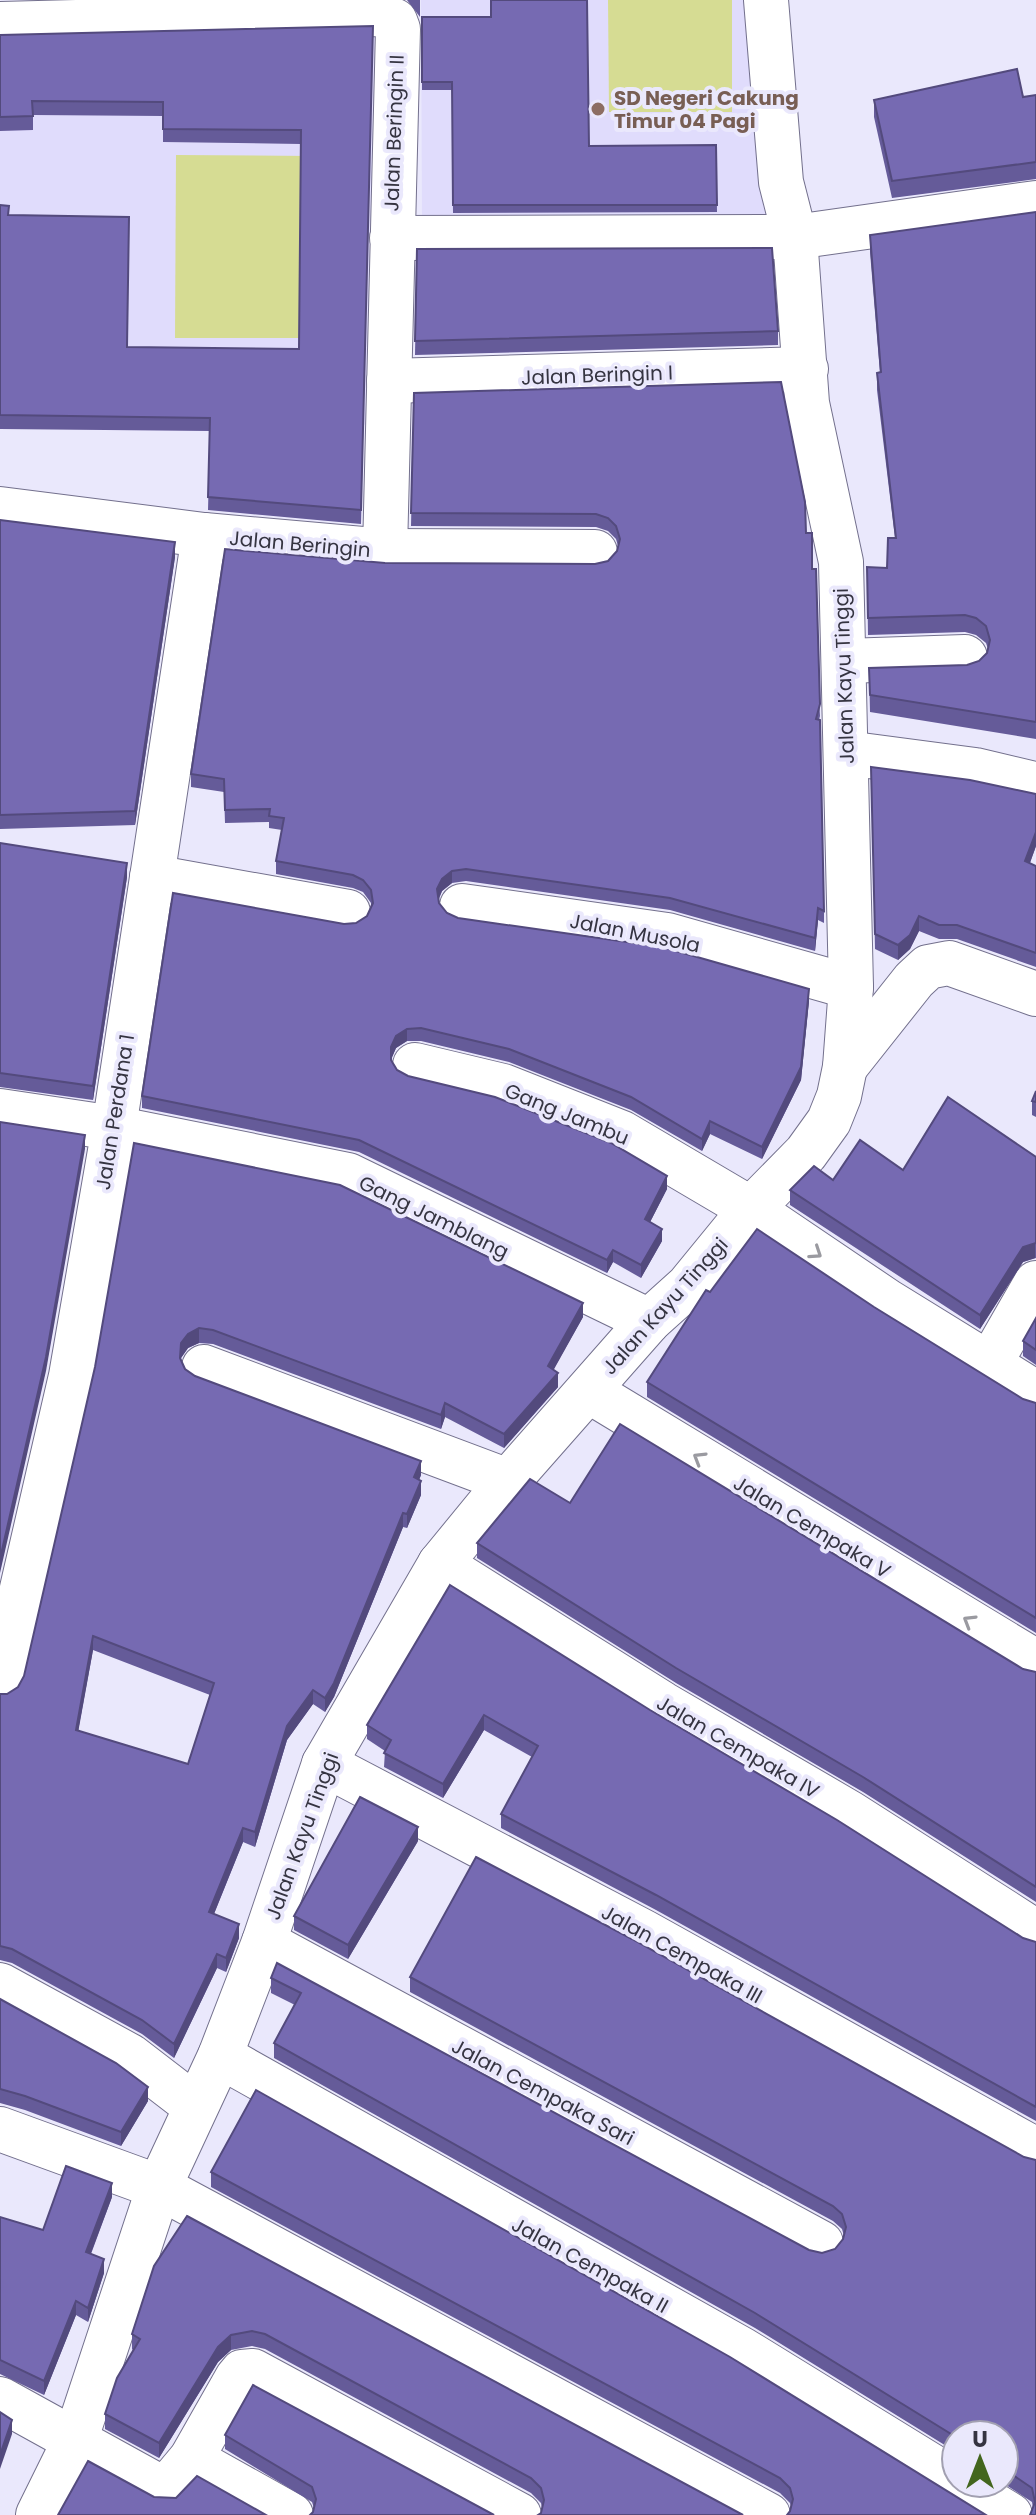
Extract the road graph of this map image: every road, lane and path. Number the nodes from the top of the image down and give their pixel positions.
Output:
1 (766, 0) edge
2 (200, 10) edge
3 (0, 24) edge
4 (1036, 203) edge
5 (795, 237) junction
6 (392, 238) junction
7 (806, 369) junction
8 (389, 381) junction
9 (0, 509) edge
10 (204, 535) junction
11 (385, 551) junction
12 (595, 552) dead end
13 (965, 657) dead end
14 (845, 661) junction
15 (846, 753) junction
16 (1034, 784) dead end
17 (152, 877) junction
18 (462, 906) dead end
19 (348, 912) dead end
20 (851, 987) junction
21 (1036, 994) edge
22 (415, 1065) dead end
23 (845, 1067) junction
24 (0, 1111) edge
25 (114, 1128) junction
26 (751, 1209) junction
27 (1036, 1283) edge
28 (649, 1321) junction
29 (990, 1363) junction
30 (204, 1367) dead end
31 (589, 1391) junction
32 (1036, 1393) edge
33 (508, 1481) junction
34 (440, 1564) junction
35 (1036, 1662) edge
36 (0, 1684) edge
37 (324, 1764) junction
38 (1036, 1932) edge
39 (264, 1942) junction
40 (0, 1985) edge
41 (220, 2056) junction
42 (195, 2106) junction
43 (0, 2129) edge
44 (1036, 2150) edge
45 (159, 2187) junction
46 (821, 2243) dead end
47 (0, 2399) edge
48 (76, 2438) junction
49 (191, 2459) junction
50 (940, 2472) edge
51 (984, 2499) edge
52 (38, 2515) edge
53 (291, 2515) edge
54 (519, 2515) edge
55 (768, 2515) edge
56 (1010, 2515) edge

1 - 5 street, Jalan Kayu Tinggi
2 - 3 street, Jalan Beringin II
2 - 6 street, Jalan Beringin II
4 - 5 street, Jalan Beringin II
5 - 6 street, Jalan Beringin II
5 - 7 street, Jalan Kayu Tinggi
6 - 8 street, Jalan Beringin
7 - 8 street, Jalan Beringin I
7 - 14 street, Jalan Kayu Tinggi
8 - 11 street, Jalan Beringin
9 - 10 street, Jalan Beringin
10 - 11 street, Jalan Beringin
10 - 17 street, Jalan Perdana 1
11 - 12 street
13 - 14 street
14 - 15 street, Jalan Kayu Tinggi
15 - 16 street
15 - 20 street, Jalan Kayu Tinggi
17 - 19 street
17 - 25 street, Jalan Perdana 1
18 - 20 street, Jalan Musola
20 - 23 street, Jalan Kayu Tinggi
21 - 23 street
22 - 26 street, Gang Jambu
23 - 26 street, Jalan Kayu Tinggi
24 - 25 street, Gang Jamblang
25 - 28 street, Gang Jamblang
25 - 36 street, Jalan Perdana 1
26 - 28 street, Jalan Kayu Tinggi
26 -> 29 street, Gang Jambu
27 - 29 street
28 - 31 street, Jalan Kayu Tinggi
29 - 32 street, Gang Jambu
30 - 33 street
31 - 33 street, Jalan Kayu Tinggi
35 -> 31 street, Jalan Cempaka V
33 - 34 street, Jalan Kayu Tinggi
34 - 37 street, Jalan Kayu Tinggi
34 - 38 street, Jalan Cempaka IV
37 - 39 street, Jalan Kayu Tinggi
37 - 44 street, Jalan Cempaka III
39 - 41 street, Jalan Kayu Tinggi
39 - 46 street, Jalan Cempaka Sari
40 - 42 street
41 - 42 street, Jalan Kayu Tinggi
41 - 50 street, Jalan Cempaka II
42 - 45 street, Jalan Kayu Tinggi
43 - 45 street
45 - 48 street, Jalan Kayu Tinggi
45 - 55 street
47 - 48 street
48 - 49 street
48 - 52 street, Jalan Kayu Tinggi
49 - 53 street
49 - 54 street
51 - 56 street, Jalan Cempaka II

